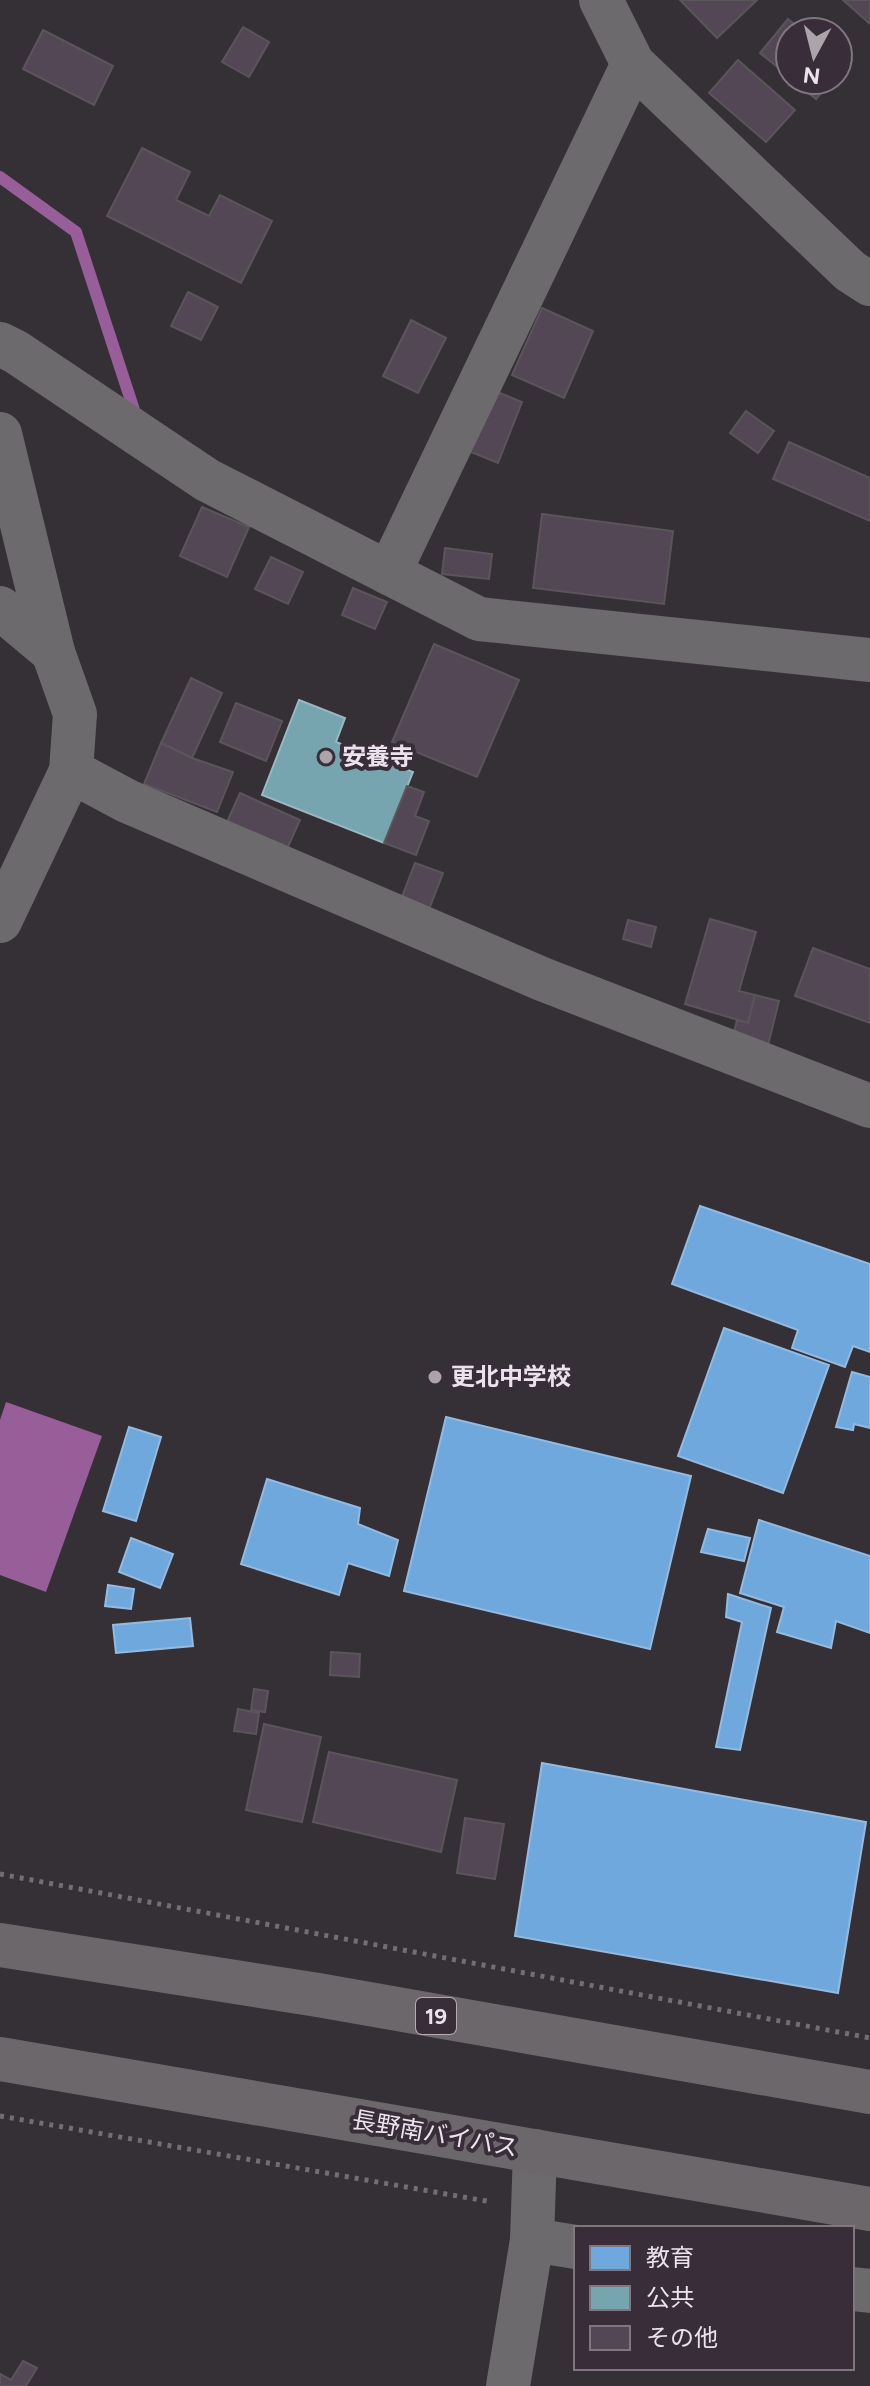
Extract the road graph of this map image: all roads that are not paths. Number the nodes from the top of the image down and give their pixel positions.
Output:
1 (601, 0) edge
2 (633, 64) junction
3 (870, 284) edge
4 (0, 344) edge
5 (0, 434) edge
6 (389, 573) junction
7 (0, 608) edge
8 (53, 652) junction
9 (870, 660) edge
10 (71, 771) junction
11 (0, 921) edge
12 (870, 1106) edge
13 (0, 1945) edge
14 (0, 2059) edge
15 (870, 2092) edge
16 (535, 2151) junction
17 (870, 2209) edge
18 (532, 2240) junction
19 (574, 2247) edge
20 (508, 2386) edge

1 - 2 street
2 - 3 street
2 - 6 street
4 - 6 street
5 - 8 street
6 - 9 street
7 - 8 street
8 - 10 street
10 - 11 street
10 - 12 street
13 - 15 highway, 19
14 - 16 highway, 長野南バイパス
16 - 17 highway, 長野南バイパス
16 - 18 street
18 - 19 street
18 - 20 street

